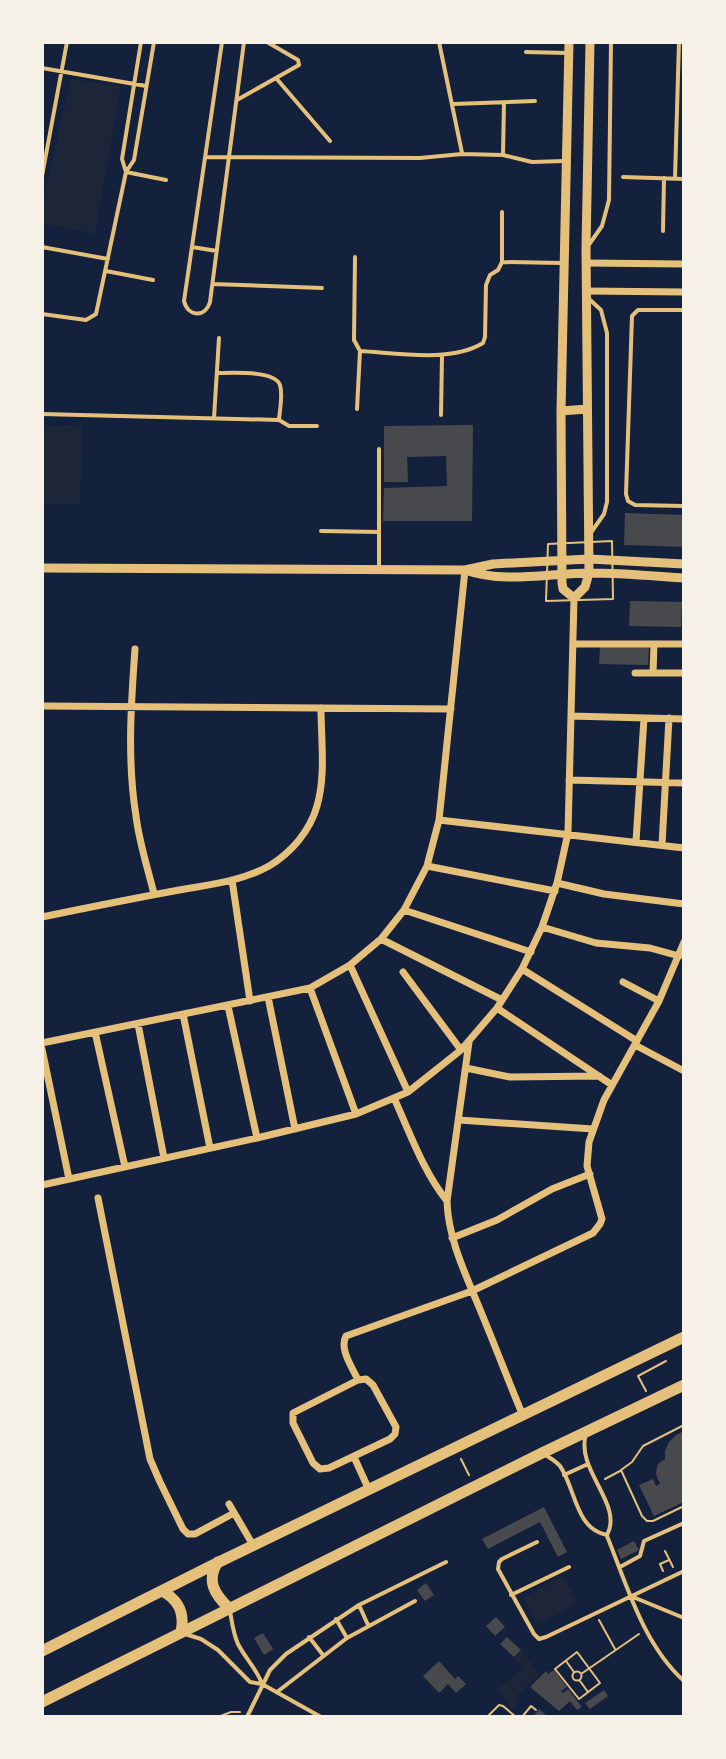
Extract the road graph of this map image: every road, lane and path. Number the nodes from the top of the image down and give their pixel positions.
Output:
1 (67, 42) edge
2 (141, 42) edge
3 (154, 42) edge
4 (222, 42) edge
5 (244, 42) edge
6 (267, 42) edge
7 (439, 42) edge
8 (590, 42) edge
9 (611, 42) edge
10 (679, 42) edge
11 (568, 47) edge
12 (526, 52) dead end
13 (42, 68) edge
14 (61, 72) junction
15 (276, 78) junction
16 (590, 79) junction
17 (568, 80) junction
18 (134, 84) junction
19 (146, 86) junction
20 (237, 100) junction
21 (535, 101) dead end
22 (504, 102) junction
23 (452, 104) junction
24 (330, 141) dead end
25 (462, 154) junction
26 (503, 155) junction
27 (205, 157) junction
28 (229, 157) junction
29 (565, 161) junction
30 (43, 162) edge
31 (126, 172) junction
32 (42, 176) edge
33 (623, 177) dead end
34 (664, 178) junction
35 (675, 178) junction
36 (684, 179) edge
37 (166, 180) dead end
38 (502, 212) dead end
39 (663, 231) dead end
40 (42, 247) edge
41 (192, 247) junction
42 (586, 247) junction
43 (217, 251) junction
44 (355, 257) dead end
45 (108, 259) junction
46 (502, 262) junction
47 (564, 263) junction
48 (586, 263) junction
49 (684, 264) edge
50 (106, 271) junction
51 (153, 280) dead end
52 (212, 284) junction
53 (322, 288) dead end
54 (684, 292) edge
55 (586, 294) junction
56 (684, 310) edge
57 (42, 314) edge
58 (219, 338) dead end
59 (360, 351) junction
60 (442, 355) junction
61 (217, 373) junction
62 (357, 409) dead end
63 (587, 409) junction
64 (561, 411) junction
65 (42, 414) edge
66 (441, 415) dead end
67 (214, 418) junction
68 (279, 420) junction
69 (317, 426) dead end
70 (379, 449) dead end
71 (684, 506) edge
72 (321, 531) dead end
73 (379, 532) junction
74 (589, 535) junction
75 (589, 559) junction
76 (562, 561) junction
77 (681, 564) edge
78 (42, 568) edge
79 (379, 569) junction
80 (465, 570) junction
81 (589, 573) junction
82 (562, 575) junction
83 (681, 578) edge
84 (574, 598) junction
85 (573, 644) junction
86 (654, 644) junction
87 (684, 644) edge
88 (135, 649) dead end
89 (635, 673) dead end
90 (653, 673) junction
91 (684, 673) edge
92 (42, 706) edge
93 (131, 707) junction
94 (321, 708) junction
95 (451, 709) junction
96 (571, 716) junction
97 (644, 718) junction
98 (669, 718) junction
99 (684, 719) edge
100 (569, 780) junction
101 (640, 782) junction
102 (665, 782) junction
103 (684, 783) edge
104 (439, 820) junction
105 (568, 833) junction
106 (636, 842) junction
107 (662, 845) junction
108 (684, 848) edge
109 (427, 866) junction
110 (232, 880) junction
111 (556, 887) junction
112 (154, 894) junction
113 (684, 904) edge
114 (404, 910) junction
115 (42, 917) edge
116 (542, 927) junction
117 (381, 939) junction
118 (684, 942) edge
119 (531, 952) junction
120 (679, 956) junction
121 (350, 965) junction
122 (522, 969) junction
123 (403, 972) dead end
124 (623, 982) dead end
125 (310, 988) junction
126 (268, 997) junction
127 (502, 1000) junction
128 (250, 1001) junction
129 (659, 1001) junction
130 (228, 1006) junction
131 (497, 1008) junction
132 (183, 1014) junction
133 (138, 1024) junction
134 (95, 1032) junction
135 (470, 1040) junction
136 (42, 1043) edge
137 (636, 1043) junction
138 (42, 1049) edge
139 (461, 1050) junction
140 (466, 1068) junction
141 (684, 1071) edge
142 (599, 1076) junction
143 (612, 1085) junction
144 (408, 1092) junction
145 (394, 1098) junction
146 (356, 1114) junction
147 (459, 1120) junction
148 (295, 1129) junction
149 (593, 1129) junction
150 (257, 1138) junction
151 (210, 1148) junction
152 (164, 1158) junction
153 (125, 1167) junction
154 (590, 1174) junction
155 (69, 1179) junction
156 (42, 1185) edge
157 (98, 1198) dead end
158 (447, 1201) junction
159 (452, 1238) junction
160 (472, 1291) junction
161 (684, 1337) edge
162 (661, 1349) junction
163 (358, 1380) junction
164 (684, 1385) edge
165 (647, 1393) dead end
166 (523, 1416) junction
167 (684, 1425) edge
168 (586, 1432) junction
169 (456, 1449) junction
170 (542, 1453) junction
171 (354, 1457) junction
172 (588, 1464) junction
173 (621, 1470) junction
174 (564, 1475) junction
175 (597, 1483) junction
176 (474, 1487) junction
177 (369, 1490) junction
178 (229, 1504) dead end
179 (684, 1506) edge
180 (234, 1513) junction
181 (684, 1523) edge
182 (607, 1535) junction
183 (537, 1542) dead end
184 (253, 1545) junction
185 (665, 1551) dead end
186 (669, 1560) junction
187 (219, 1562) junction
188 (446, 1562) dead end
189 (569, 1567) dead end
190 (620, 1567) junction
191 (674, 1570) dead end
192 (684, 1571) edge
193 (666, 1579) junction
194 (162, 1591) junction
195 (511, 1595) junction
196 (631, 1596) junction
197 (415, 1601) dead end
198 (359, 1605) junction
199 (229, 1608) junction
200 (596, 1613) junction
201 (684, 1618) edge
202 (336, 1619) junction
203 (368, 1625) junction
204 (647, 1629) junction
205 (181, 1632) junction
206 (309, 1637) junction
207 (347, 1638) junction
208 (616, 1650) junction
209 (42, 1651) edge
210 (323, 1655) junction
211 (565, 1660) junction
212 (590, 1668) junction
213 (574, 1673) junction
214 (581, 1674) junction
215 (574, 1679) junction
216 (580, 1680) junction
217 (684, 1681) edge
218 (262, 1684) junction
219 (567, 1685) junction
220 (277, 1692) junction
221 (588, 1692) junction
222 (42, 1702) edge
223 (536, 1710) dead end
224 (248, 1715) edge
225 (218, 1717) edge
226 (321, 1717) edge
227 (487, 1717) edge
228 (516, 1717) edge
229 (522, 1717) edge

1 - 14 lane
2 - 18 lane
3 - 19 lane
4 - 27 lane
5 - 20 lane
6 - 15 lane
7 - 23 lane
8 - 16 street
9 - 42 lane
10 - 35 lane
11 - 12 lane
11 - 17 street
13 - 14 lane
14 - 18 lane
14 - 30 lane
15 - 20 lane
15 - 24 lane
16 - 17 street
16 - 42 street
17 - 29 street
18 - 19 lane
18 - 31 lane
19 - 31 lane
20 - 28 lane
21 - 22 lane
22 - 23 lane
22 - 26 lane
23 - 25 lane
25 - 26 lane
25 - 28 lane
26 - 29 lane
27 - 28 lane
27 - 41 lane
28 - 43 lane
29 - 47 street
30 - 32 lane
31 - 37 lane
31 - 45 lane
33 - 34 lane
34 - 35 lane
34 - 39 lane
35 - 36 lane
38 - 46 lane
40 - 45 lane
41 - 43 lane
41 - 52 lane
42 - 48 street
43 - 52 lane
44 - 59 lane
45 - 50 lane
46 - 47 lane
46 - 60 lane
47 - 64 street
48 - 49 street
48 - 55 street
50 - 51 lane
50 - 57 lane
52 - 53 lane
54 - 55 street
55 - 63 street
55 - 74 lane
56 - 71 lane
58 - 61 lane
59 - 60 lane
59 - 62 lane
60 - 66 lane
61 - 67 lane
61 - 68 lane
63 - 64 street
63 - 74 street
64 - 76 street
65 - 67 lane
67 - 68 lane
68 - 69 lane
70 - 73 lane
72 - 73 lane
73 - 79 lane
74 - 75 street
75 - 76 street
75 - 77 street
75 - 81 street
76 - 80 street
76 - 82 street
77 - 83 street
78 - 79 street
79 - 80 street
80 - 82 street
80 - 95 street
81 - 82 street
81 - 83 street
81 - 84 street
82 - 84 street
84 - 85 street
85 - 86 street
85 - 96 street
86 - 87 street
86 - 90 street
88 - 93 street
89 - 90 street
90 - 91 street
92 - 93 street
93 - 94 street
93 - 112 street
94 - 95 street
94 - 110 street
95 - 104 street
96 - 97 street
96 - 100 street
97 - 98 street
97 - 101 street
98 - 99 street
98 - 102 street
100 - 101 street
100 - 105 street
101 - 102 street
101 - 106 street
102 - 103 street
102 - 107 street
104 - 105 street
104 - 109 street
105 - 106 street
105 - 111 street
106 - 107 street
107 - 108 street
109 - 111 street
109 - 114 street
110 - 112 street
110 - 128 street
111 - 113 street
111 - 116 street
112 - 115 street
114 - 117 street
114 - 119 street
116 - 119 street
116 - 120 street
117 - 121 street
117 - 127 street
118 - 120 street
119 - 122 street
120 - 129 street
121 - 125 street
121 - 144 street
122 - 127 street
122 - 137 street
123 - 139 street
124 - 129 street
125 - 126 street
125 - 146 street
126 - 128 street
126 - 148 street
127 - 131 street
128 - 130 street
129 - 137 street
130 - 132 street
130 - 150 street
131 - 135 street
131 - 142 street
132 - 133 street
132 - 151 street
133 - 134 street
133 - 152 street
134 - 136 street
134 - 153 street
135 - 139 street
135 - 140 street
137 - 141 street
137 - 143 street
138 - 155 street
139 - 144 street
140 - 142 street
140 - 147 street
142 - 143 street
143 - 149 street
144 - 145 street
145 - 146 street
145 - 158 street
146 - 148 street
147 - 149 street
147 - 158 street
148 - 150 street
149 - 154 street
150 - 151 street
151 - 152 street
152 - 153 street
153 - 155 street
154 - 159 street
154 - 160 street
155 - 156 street
157 - 180 street
158 - 159 street
159 - 160 street
160 - 163 street
160 - 166 street
161 - 162 main road
162 - 165 path
162 - 166 main road
163 - 171 street
163 - 171 street
164 - 168 main road
166 - 169 main road
167 - 173 path
168 - 170 main road
168 - 172 lane
169 - 176 path
169 - 177 main road
170 - 174 lane
170 - 176 main road
171 - 177 street
172 - 174 lane
172 - 175 lane
173 - 175 path
173 - 179 path
174 - 182 lane
175 - 182 lane
176 - 199 main road
177 - 184 main road
178 - 180 street
180 - 184 street
181 - 190 lane
182 - 190 lane
183 - 195 lane
184 - 187 main road
185 - 186 path
186 - 191 path
186 - 193 path
187 - 194 main road
187 - 199 main road
188 - 198 lane
189 - 195 lane
190 - 196 lane
192 - 193 lane
193 - 196 lane
194 - 205 main road
194 - 209 main road
195 - 200 lane
196 - 200 lane
196 - 201 lane
196 - 204 lane
197 - 203 lane
198 - 202 lane
198 - 203 lane
199 - 205 main road
199 - 218 lane
200 - 208 path
202 - 206 lane
202 - 207 lane
203 - 207 lane
204 - 208 path
204 - 217 lane
205 - 218 lane
205 - 222 main road
206 - 210 lane
206 - 218 lane
207 - 210 lane
208 - 212 path
210 - 220 lane
211 - 212 path
211 - 213 path
211 - 219 path
212 - 214 path
212 - 221 path
213 - 214 path
213 - 215 path
214 - 216 path
215 - 216 path
215 - 219 path
216 - 221 path
218 - 220 lane
218 - 224 lane
219 - 221 path
220 - 226 lane
223 - 229 path
224 - 225 path
227 - 228 path

